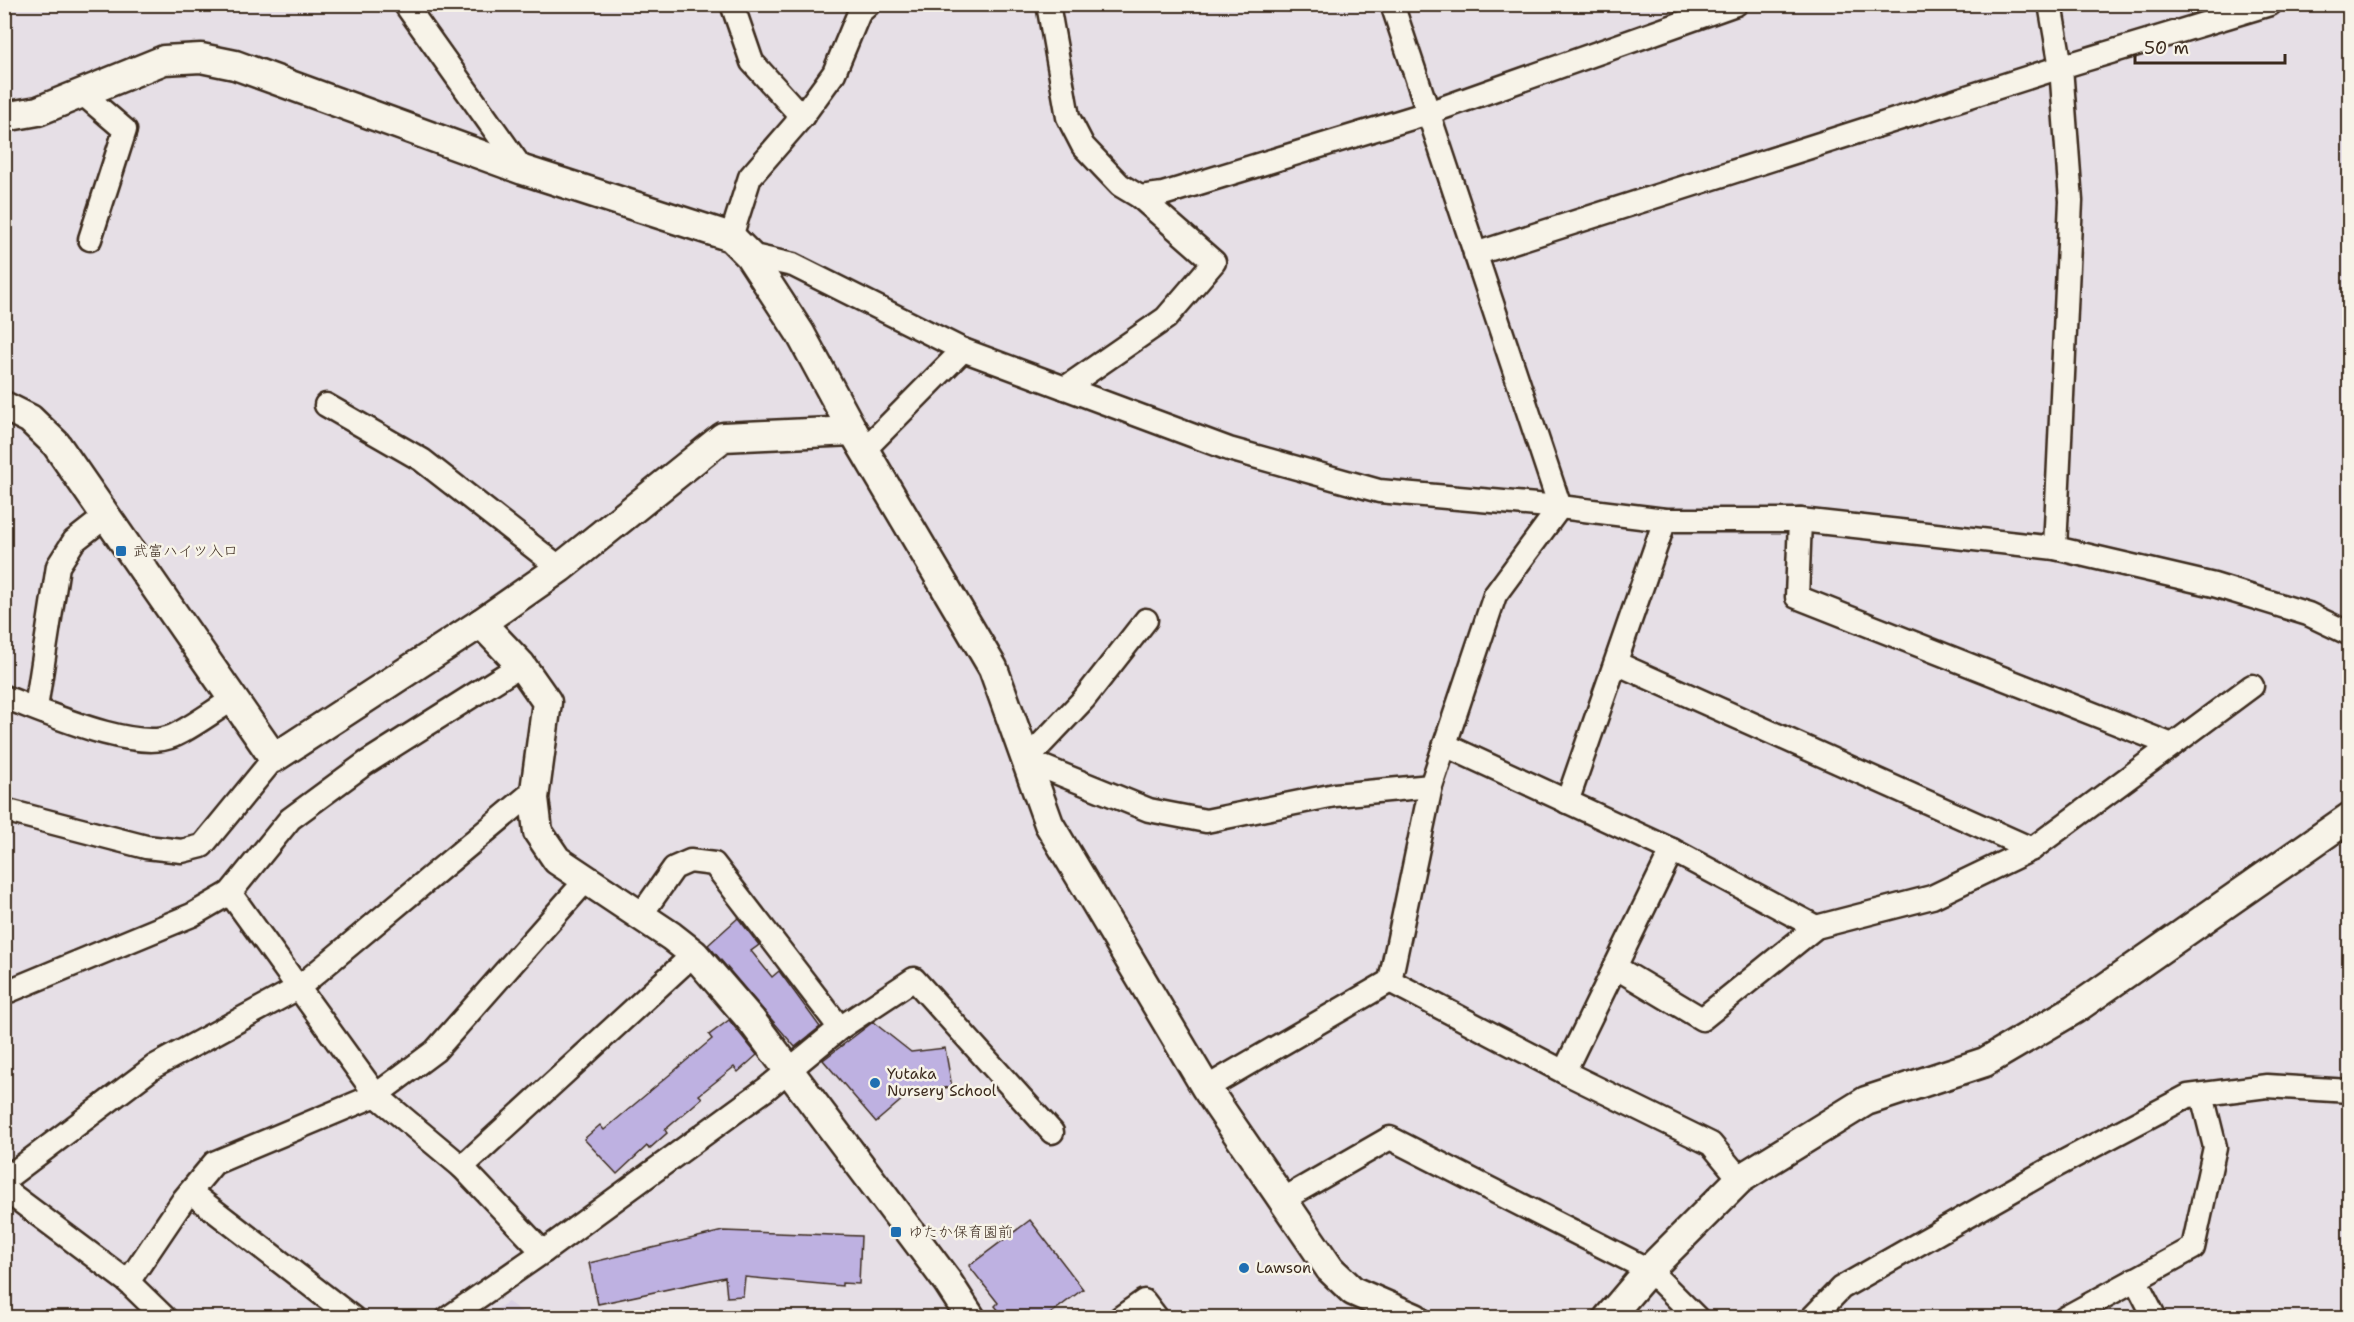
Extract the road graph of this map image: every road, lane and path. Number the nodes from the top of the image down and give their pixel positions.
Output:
1 (405, 4) edge
2 (732, 4) edge
3 (869, 4) edge
4 (1048, 4) edge
5 (1392, 4) edge
6 (2050, 4) edge
7 (2270, 4) edge
8 (1726, 6) edge
9 (2061, 67) junction
10 (83, 94) junction
11 (1428, 113) junction
12 (802, 117) junction
13 (5, 118) edge
14 (523, 170) junction
15 (1140, 197) junction
16 (90, 239) dead end
17 (740, 246) junction
18 (1475, 254) junction
19 (963, 350) junction
20 (1065, 388) junction
21 (326, 405) dead end
22 (4, 406) edge
23 (859, 440) junction
24 (1560, 507) junction
25 (105, 516) junction
26 (1665, 520) junction
27 (1800, 520) junction
28 (2055, 548) junction
29 (560, 568) junction
30 (1146, 620) dead end
31 (480, 623) junction
32 (2349, 634) edge
33 (1616, 663) junction
34 (521, 665) junction
35 (2252, 686) dead end
36 (4, 697) edge
37 (232, 700) junction
38 (36, 708) junction
39 (2172, 745) junction
40 (1444, 746) junction
41 (274, 758) junction
42 (1026, 760) junction
43 (1431, 786) junction
44 (535, 790) junction
45 (1567, 802) junction
46 (4, 810) edge
47 (2349, 817) edge
48 (2032, 849) junction
49 (1672, 850) junction
50 (587, 879) junction
51 (230, 893) junction
52 (641, 915) junction
53 (1816, 927) junction
54 (694, 954) junction
55 (1615, 967) junction
56 (1390, 981) junction
57 (298, 988) junction
58 (4, 993) edge
59 (840, 1028) junction
60 (787, 1070) junction
61 (1564, 1072) junction
62 (1206, 1088) junction
63 (2349, 1091) edge
64 (376, 1095) junction
65 (2202, 1095) junction
66 (1052, 1132) dead end
67 (462, 1167) junction
68 (1740, 1179) junction
69 (4, 1180) edge
70 (4, 1189) edge
71 (190, 1192) junction
72 (1282, 1200) junction
73 (543, 1252) junction
74 (1649, 1270) junction
75 (2135, 1279) junction
76 (128, 1282) junction
77 (165, 1317) edge
78 (353, 1317) edge
79 (448, 1317) edge
80 (970, 1317) edge
81 (1120, 1317) edge
82 (1157, 1317) edge
83 (1415, 1317) edge
84 (1608, 1317) edge
85 (1697, 1317) edge
86 (1812, 1317) edge
87 (2065, 1317) edge
88 (2155, 1317) edge

1 - 14 street
2 - 12 street
3 - 12 street
4 - 15 street
5 - 11 street
6 - 9 street
7 - 9 street
8 - 11 street
9 - 18 street
9 - 28 street
10 - 13 street
10 - 14 street
10 - 16 street
11 - 15 street
11 - 18 street
12 - 17 street
14 - 17 street
15 - 20 street
17 - 19 street
17 - 23 street
18 - 24 street
19 - 20 street
19 - 23 street
20 - 24 street
21 - 29 street
22 - 25 street
23 - 29 street
23 - 42 street
24 - 26 street
24 - 40 street
25 - 37 street
25 - 38 street
26 - 27 street
26 - 33 street
27 - 28 street
27 - 39 street
28 - 32 street
29 - 31 street
30 - 42 street
31 - 34 street
31 - 41 street
33 - 45 street
33 - 48 street
34 - 44 street
34 - 51 street
35 - 39 street
36 - 38 street
37 - 38 street
37 - 41 street
39 - 48 street
40 - 43 street
40 - 45 street
41 - 46 street
42 - 43 street
42 - 62 street
43 - 56 street
44 - 50 street
44 - 57 street
45 - 49 street
47 - 68 street
48 - 53 street
49 - 53 street
49 - 55 street
50 - 52 street
50 - 64 street
51 - 57 street
51 - 58 street
52 - 54 street
52 - 59 street
53 - 55 street
54 - 60 street
54 - 67 street
55 - 61 street
56 - 61 street
56 - 62 street
57 - 64 street
57 - 69 street
59 - 60 street
59 - 66 street
60 - 73 street
60 - 80 street
61 - 68 street
62 - 72 street
63 - 65 street
64 - 67 street
64 - 71 street
65 - 75 street
65 - 86 street
67 - 73 street
68 - 74 street
70 - 76 street
71 - 76 street
71 - 78 street
72 - 74 street
72 - 83 street
73 - 79 street
74 - 84 street
74 - 85 street
75 - 87 street
75 - 88 street
76 - 77 street
81 - 82 street

